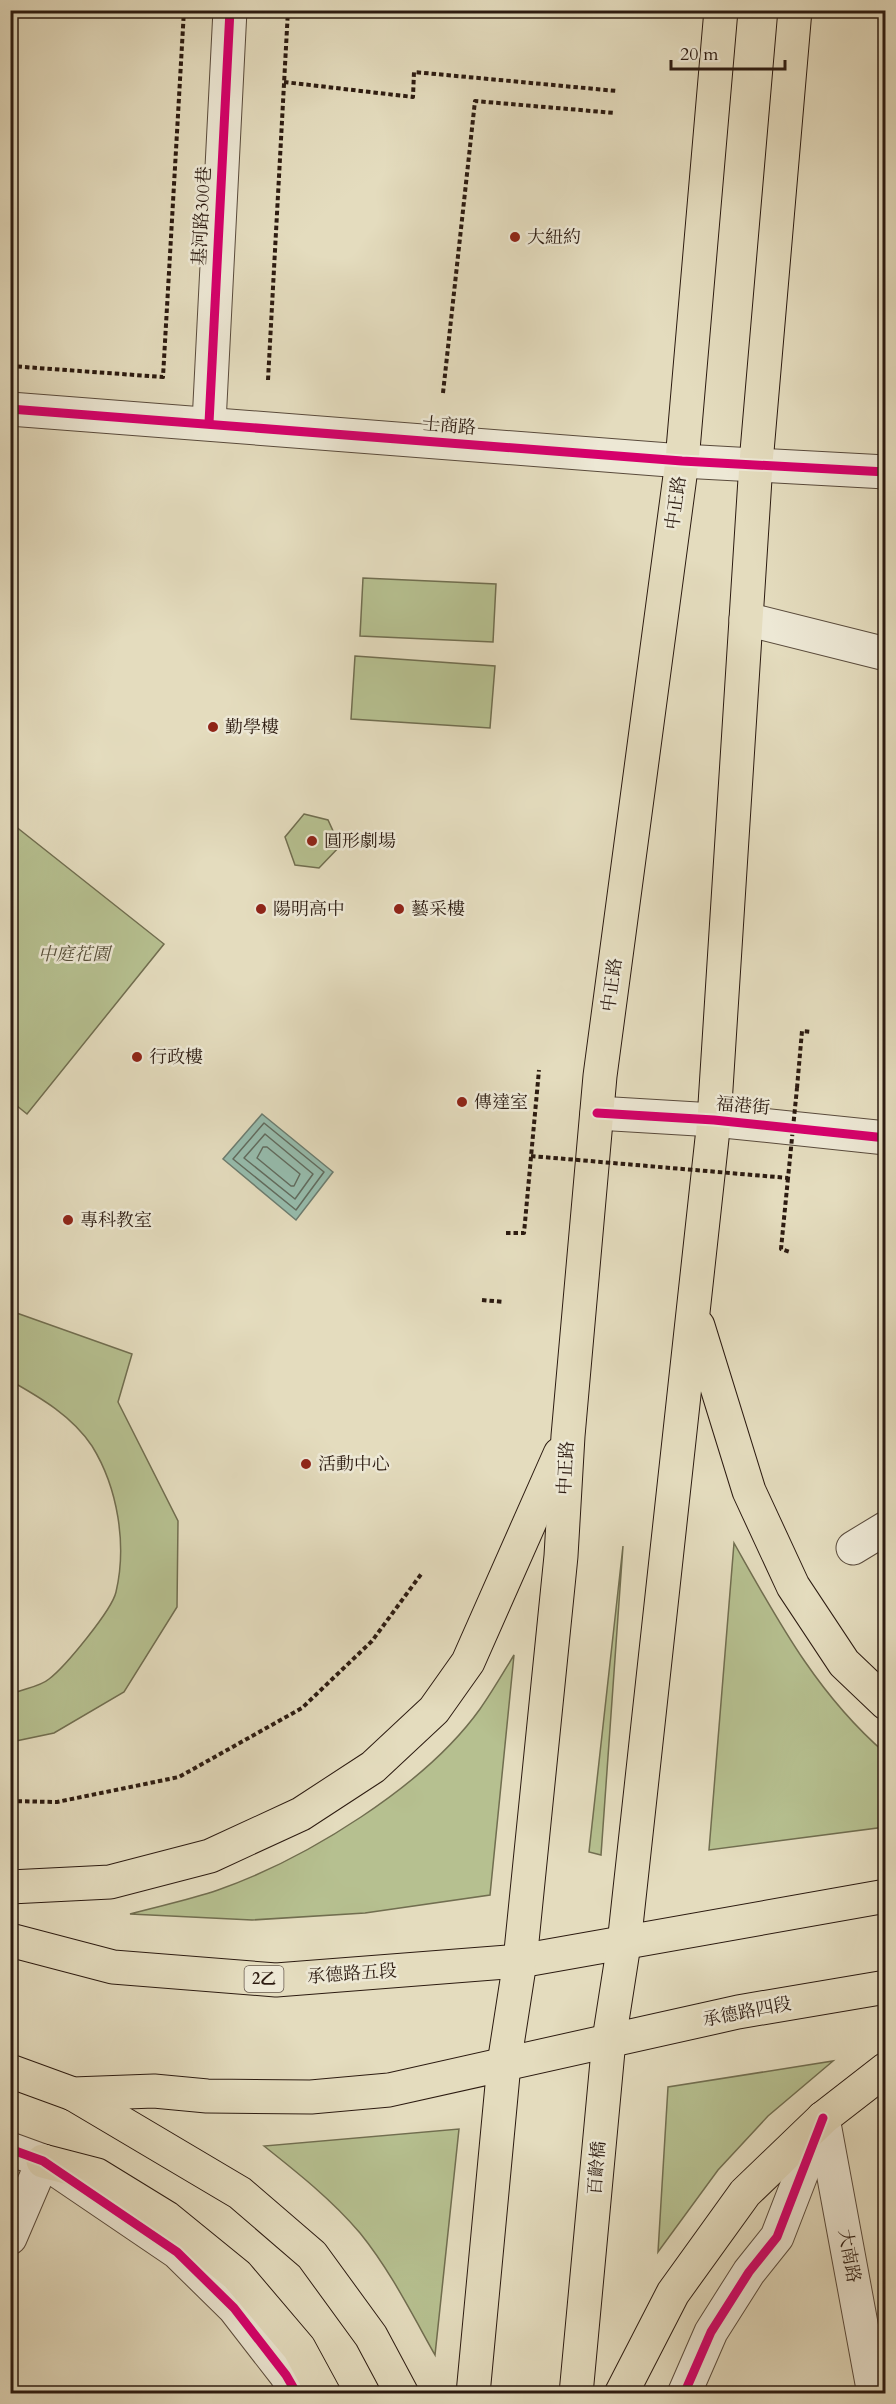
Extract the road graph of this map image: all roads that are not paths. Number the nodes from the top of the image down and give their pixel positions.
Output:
1 (230, 10) edge
2 (721, 10) edge
3 (795, 10) edge
4 (10, 409) edge
5 (209, 423) junction
6 (682, 461) junction
7 (756, 463) junction
8 (885, 472) edge
9 (746, 619) junction
10 (885, 654) edge
11 (597, 1113) junction
12 (714, 1120) junction
13 (885, 1138) edge
14 (694, 1312) junction
15 (568, 1436) junction
16 (885, 1528) edge
17 (853, 1548) dead end
18 (885, 1702) edge
19 (10, 1887) edge
20 (885, 1896) edge
21 (10, 1940) edge
22 (624, 1944) junction
23 (520, 1961) junction
24 (885, 1987) edge
25 (609, 2040) junction
26 (504, 2064) junction
27 (885, 2069) edge
28 (10, 2071) edge
29 (73, 2094) junction
30 (823, 2118) junction
31 (10, 2149) edge
32 (43, 2161) junction
33 (10, 2238) edge
34 (876, 2373) edge
35 (297, 2394) edge
36 (324, 2394) edge
37 (402, 2394) edge
38 (473, 2394) edge
39 (576, 2394) edge
40 (621, 2394) edge
41 (684, 2394) edge

1 - 5 street, 基河路300巷
2 - 6 main road, 中正路
3 - 7 main road
4 - 5 street, 士商路
5 - 6 street, 士商路
6 - 7 street, 士商路
6 - 11 main road, 中正路
7 - 8 street, 士商路
7 - 9 main road
9 - 10 street
9 - 12 main road
11 - 12 street, 福港街
11 - 15 main road, 中正路
12 - 13 street, 福港街
12 - 14 main road
14 - 18 main road
14 - 22 main road
15 - 19 main road
15 - 23 main road, 中正路
16 - 17 street
20 - 22 main road
21 - 23 main road, 承德路五段 / 2乙
22 - 23 main road, 承德路五段 / 2乙
22 - 25 main road, 百齡橋
23 - 26 main road
24 - 25 main road, 承德路四段
25 - 26 main road
25 - 39 main road, 百齡橋
26 - 29 main road
26 - 38 main road
27 - 30 main road
28 - 29 main road
29 - 37 main road
30 - 34 street, 大南路
30 - 40 main road
30 - 41 street
31 - 32 street
32 - 33 street
32 - 35 street
32 - 36 main road

